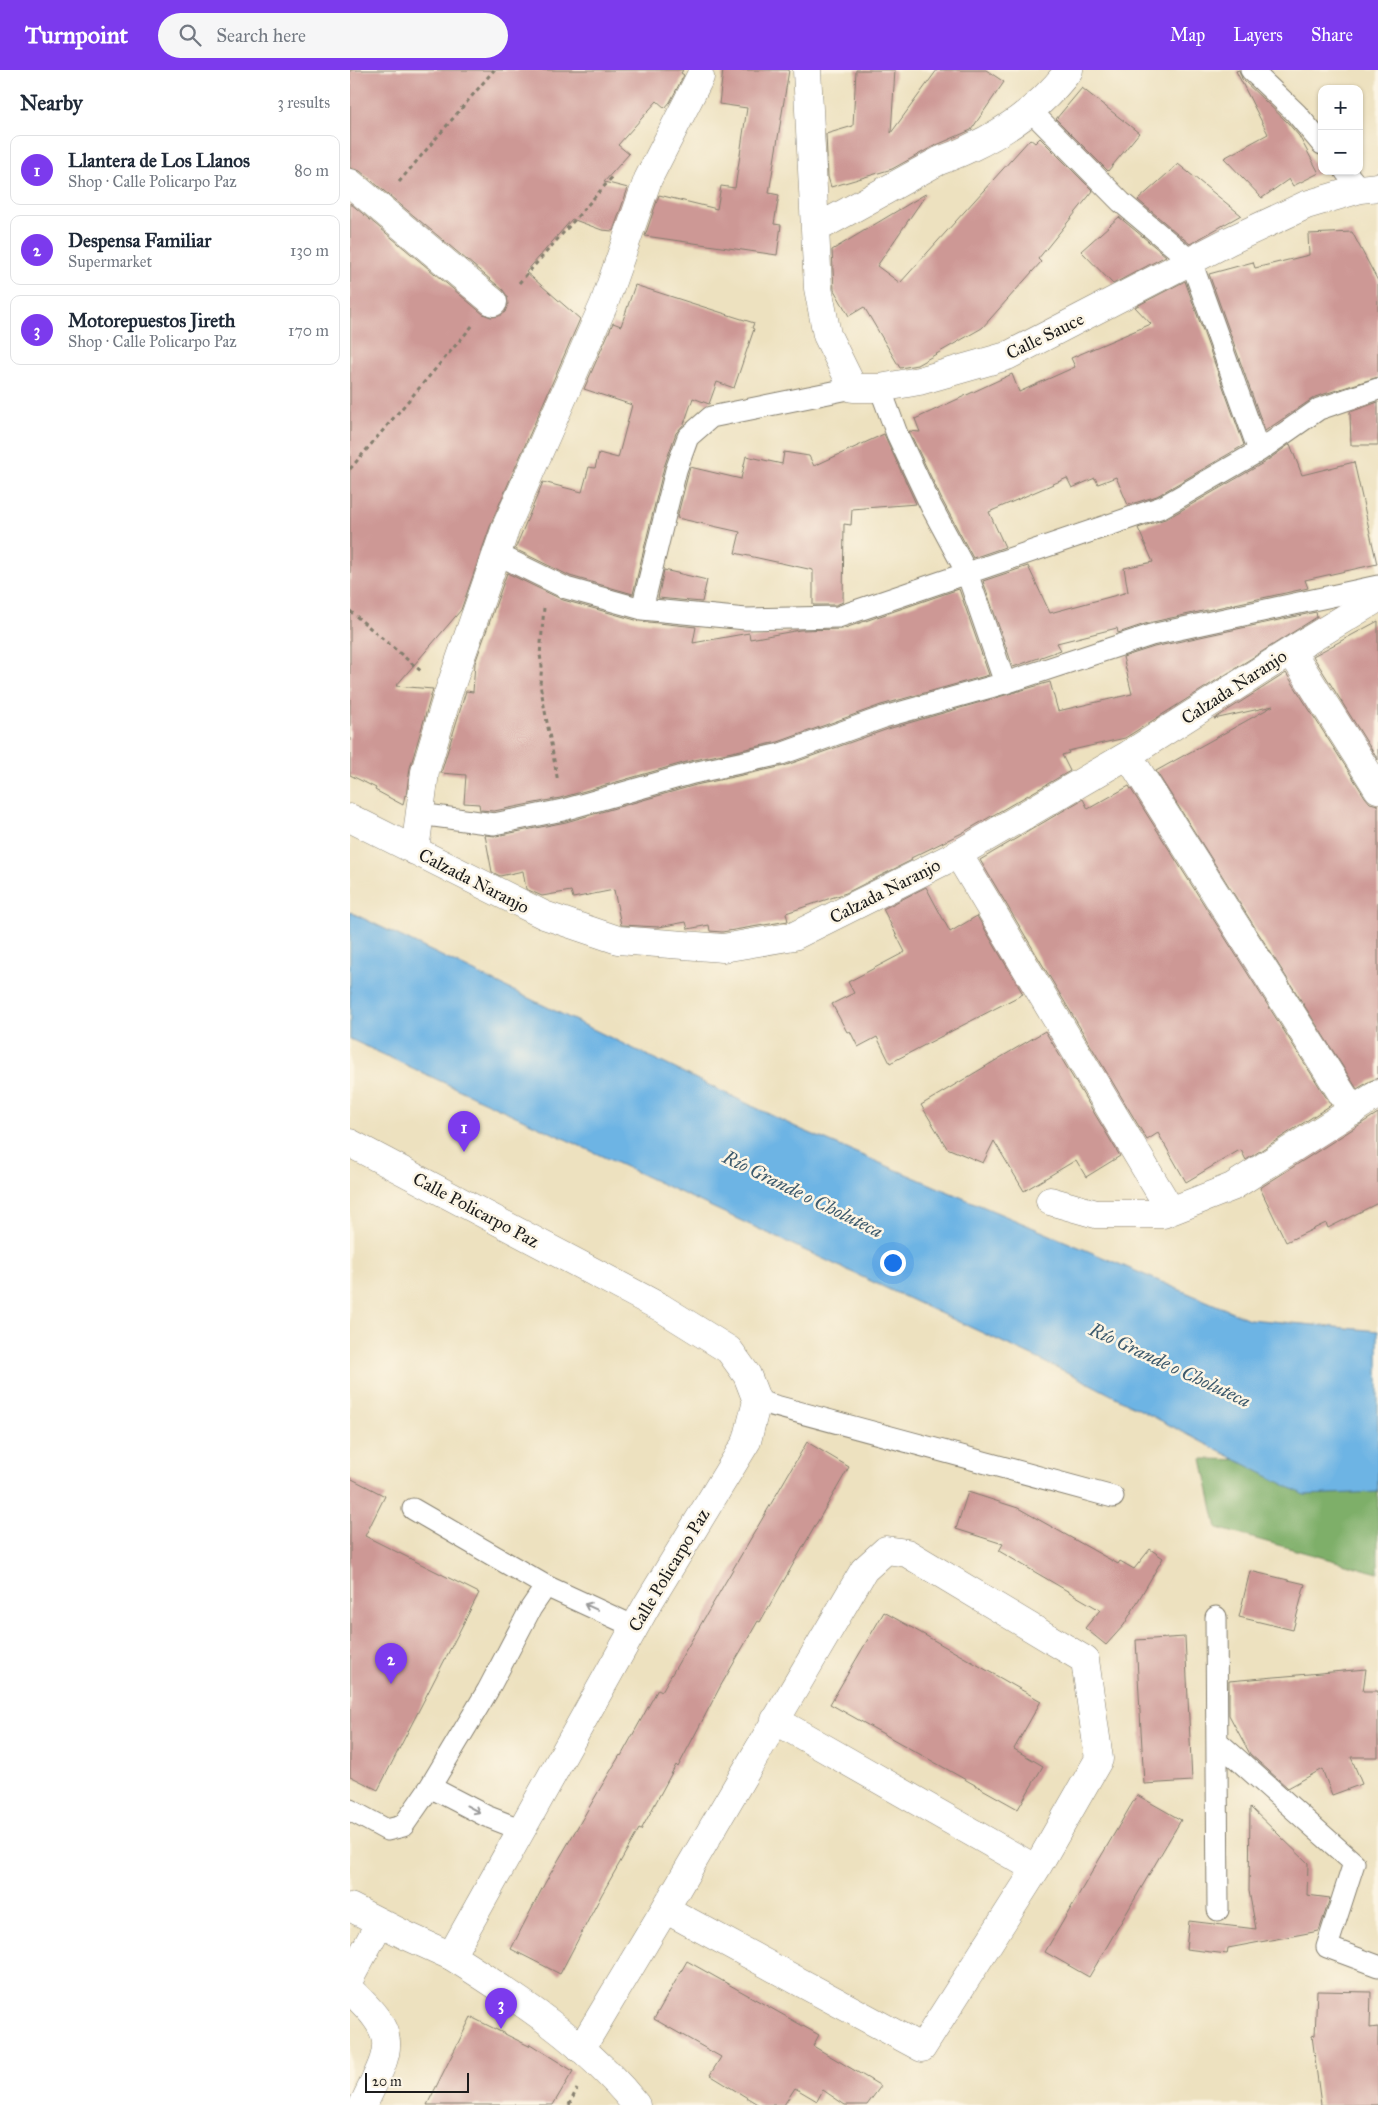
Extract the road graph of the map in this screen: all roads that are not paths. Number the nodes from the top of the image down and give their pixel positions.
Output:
1 (807, 70) edge
2 (1068, 70) edge
3 (1251, 70) edge
4 (700, 77) dead end
5 (1031, 111) junction
6 (1318, 139) edge
7 (1361, 182) edge
8 (350, 183) edge
9 (816, 229) junction
10 (1191, 261) junction
11 (493, 302) road end
12 (853, 388) junction
13 (880, 388) junction
14 (1378, 389) edge
15 (1259, 452) junction
16 (497, 554) junction
17 (967, 573) junction
18 (1378, 586) edge
19 (1378, 598) edge
20 (642, 609) junction
21 (1291, 651) junction
22 (1005, 683) junction
23 (1128, 755) junction
24 (1378, 789) edge
25 (419, 814) junction
26 (350, 818) edge
27 (414, 851) junction
28 (958, 854) junction
29 (1378, 1094) edge
30 (1353, 1111) junction
31 (350, 1143) edge
32 (1050, 1201) dead end
33 (1171, 1211) junction
34 (757, 1401) junction
35 (1113, 1497) dead end
36 (412, 1509) dead end
37 (546, 1586) junction
38 (1216, 1617) dead end
39 (635, 1627) junction
40 (775, 1720) junction
41 (1217, 1741) junction
42 (430, 1786) junction
43 (350, 1810) edge
44 (522, 1830) junction
45 (1036, 1869) junction
46 (350, 1907) edge
47 (666, 1909) junction
48 (1218, 1910) dead end
49 (380, 1922) junction
50 (451, 1956) junction
51 (1378, 1966) edge
52 (350, 1978) edge
53 (350, 1990) edge
54 (581, 2049) junction
55 (363, 2105) edge
56 (636, 2105) edge

1 - 9 street
2 - 5 street
3 - 6 lane
4 - 16 street
5 - 9 street
5 - 10 lane
7 - 10 street, Calle Sauce
8 - 11 street
9 - 12 street
10 - 13 street, Calle Sauce
10 - 15 lane
12 - 13 street, Calle Sauce
12 - 20 lane
13 - 17 lane
14 - 15 lane
15 - 17 lane
16 - 20 lane
16 - 25 street
17 - 20 lane
17 - 22 lane
18 - 22 lane
19 - 21 street, Calzada Naranjo
21 - 23 street, Calzada Naranjo
21 - 24 street
22 - 25 lane
23 - 28 street, Calzada Naranjo
23 - 30 street
25 - 27 street
26 - 27 street, Calzada Naranjo
27 - 28 street, Calzada Naranjo
28 - 33 street
29 - 30 street
30 - 33 street
31 - 34 street, Calle Policarpo Paz
32 - 33 street
34 - 35 lane
34 - 39 street, Calle Policarpo Paz
36 - 37 lane
39 -> 37 lane
37 - 42 lane
38 - 41 lane
39 - 44 street, Calle Policarpo Paz
40 - 45 street
40 - 45 street
40 - 47 street
41 - 48 lane
41 - 51 lane
42 - 43 lane
42 -> 44 lane
44 - 50 street, Calle Policarpo Paz
45 - 47 street
46 - 49 street
47 - 54 street
49 - 50 street
49 - 52 street
50 - 54 street
53 - 55 street
54 - 56 street

